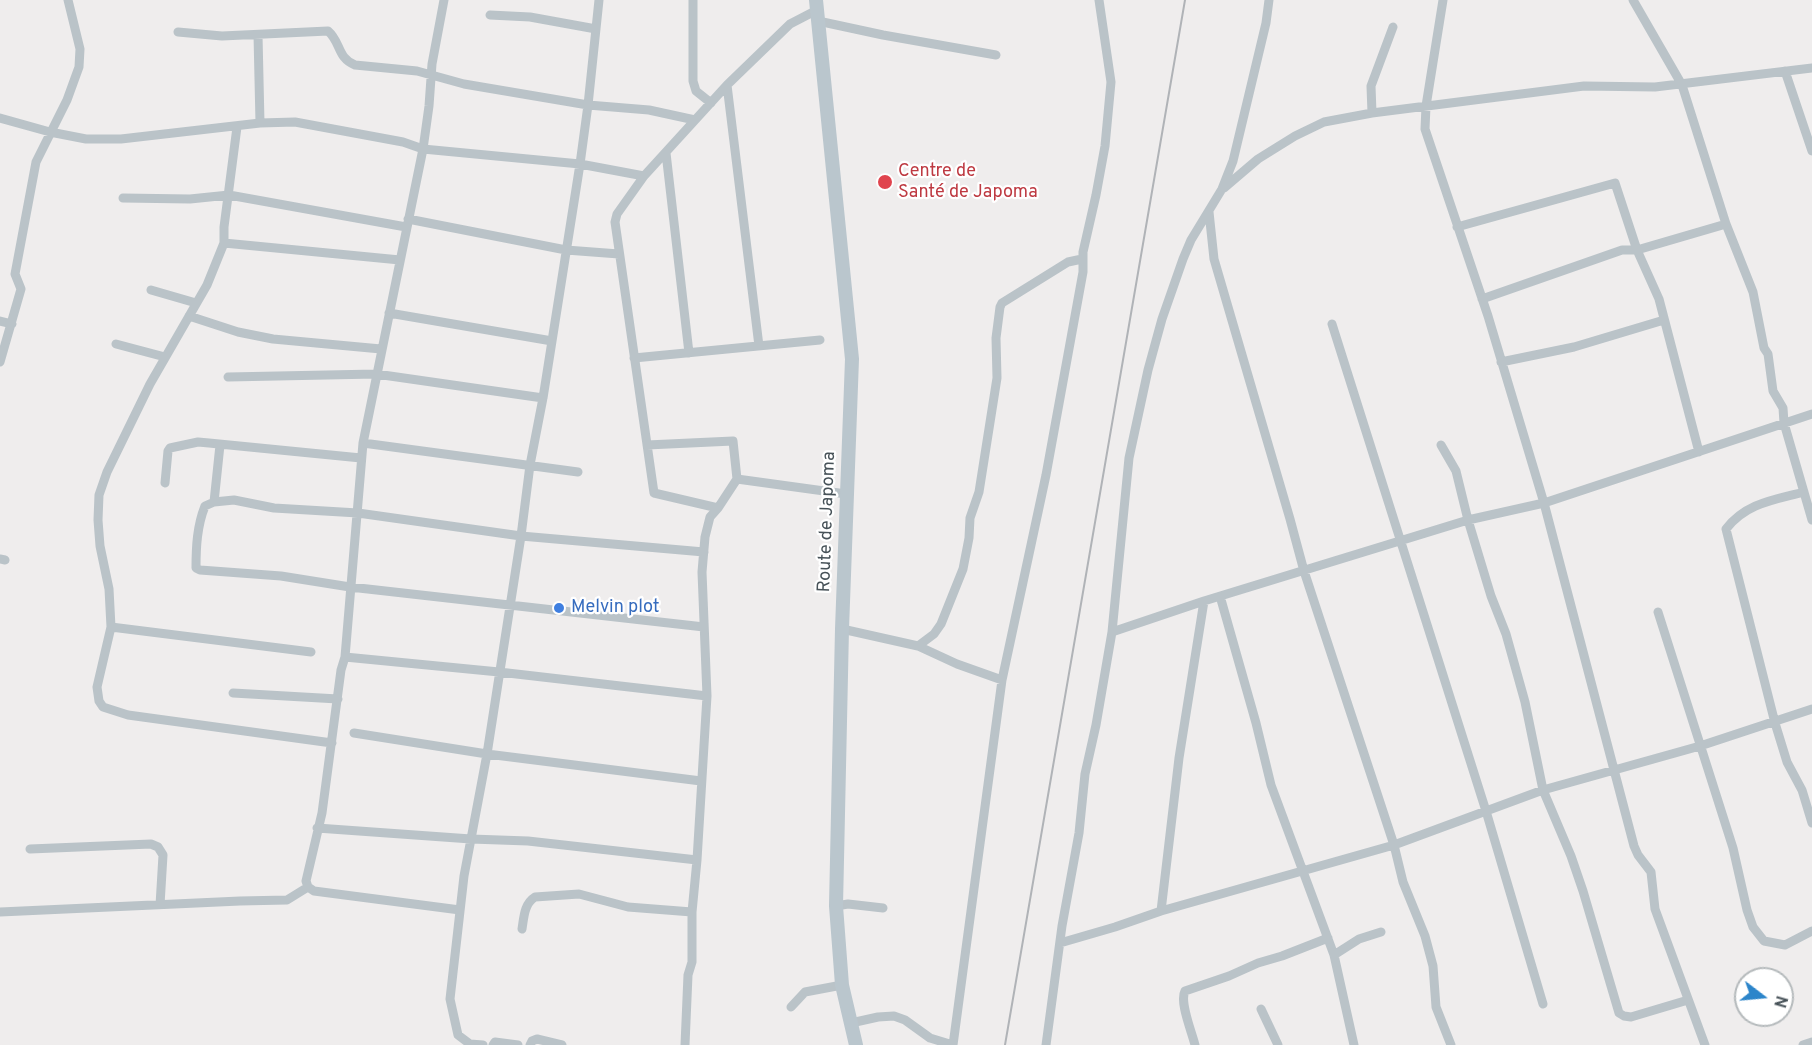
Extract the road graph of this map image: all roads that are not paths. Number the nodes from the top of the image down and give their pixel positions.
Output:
1 (68, 0) edge
2 (444, 0) edge
3 (599, 0) edge
4 (693, 0) edge
5 (1099, 0) edge
6 (1269, 0) edge
7 (1443, 0) edge
8 (1633, 0) edge
9 (817, 10) edge
10 (490, 15) dead end
11 (1393, 27) dead end
12 (596, 29) junction
13 (178, 32) dead end
14 (258, 35) junction
15 (996, 55) dead end
16 (1812, 68) edge
17 (1785, 71) junction
18 (431, 75) junction
19 (727, 85) junction
20 (1682, 85) junction
21 (711, 103) junction
22 (588, 105) junction
23 (1426, 106) junction
24 (1372, 112) junction
25 (0, 118) edge
26 (695, 120) junction
27 (260, 123) junction
28 (237, 127) junction
29 (50, 132) junction
30 (423, 149) junction
31 (1812, 151) edge
32 (666, 153) junction
33 (580, 164) junction
34 (644, 176) junction
35 (1222, 189) junction
36 (229, 195) junction
37 (123, 198) dead end
38 (1209, 212) junction
39 (407, 223) junction
40 (1726, 224) junction
41 (1457, 227) junction
42 (224, 243) junction
43 (566, 250) junction
44 (1637, 250) junction
45 (619, 254) junction
46 (1082, 259) junction
47 (400, 260) junction
48 (151, 290) dead end
49 (1482, 299) junction
50 (196, 303) junction
51 (388, 313) junction
52 (189, 316) junction
53 (1664, 320) junction
54 (0, 321) edge
55 (12, 324) junction
56 (1332, 324) dead end
57 (820, 340) dead end
58 (552, 341) junction
59 (116, 344) dead end
60 (759, 346) junction
61 (381, 349) junction
62 (689, 352) junction
63 (165, 357) junction
64 (634, 358) junction
65 (0, 362) edge
66 (1501, 362) junction
67 (376, 374) junction
68 (228, 377) dead end
69 (543, 398) junction
70 (1812, 414) edge
71 (1784, 423) junction
72 (363, 444) junction
73 (220, 445) junction
74 (1441, 445) dead end
75 (647, 446) junction
76 (1699, 452) junction
77 (361, 458) junction
78 (530, 465) junction
79 (578, 472) dead end
80 (737, 479) junction
81 (165, 483) dead end
82 (1804, 492) junction
83 (846, 494) junction
84 (214, 502) junction
85 (1544, 503) junction
86 (718, 508) junction
87 (358, 513) junction
88 (1468, 520) junction
89 (1812, 520) edge
90 (521, 536) junction
91 (1401, 542) junction
92 (704, 552) junction
93 (1304, 571) junction
94 (350, 586) junction
95 (1220, 596) junction
96 (1204, 601) junction
97 (510, 604) junction
98 (1658, 612) dead end
99 (111, 627) junction
100 (704, 627) junction
101 (842, 629) junction
102 (1112, 632) junction
103 (918, 646) junction
104 (312, 652) dead end
105 (345, 657) junction
106 (500, 672) junction
107 (1002, 680) junction
108 (233, 693) dead end
109 (707, 696) junction
110 (338, 699) junction
111 (1812, 709) edge
112 (1775, 723) junction
113 (354, 733) dead end
114 (332, 743) junction
115 (1700, 746) junction
116 (487, 754) junction
117 (1614, 770) junction
118 (701, 781) junction
119 (1543, 790) junction
120 (1486, 811) junction
121 (1812, 823) edge
122 (317, 828) junction
123 (471, 839) junction
124 (1394, 845) junction
125 (30, 849) dead end
126 (697, 860) junction
127 (1302, 872) junction
128 (308, 887) junction
129 (160, 904) junction
130 (836, 906) junction
131 (884, 908) dead end
132 (460, 910) junction
133 (1161, 911) junction
134 (0, 912) edge
135 (692, 912) junction
136 (522, 929) dead end
137 (1812, 931) edge
138 (1381, 932) dead end
139 (1328, 938) junction
140 (1059, 943) junction
141 (1334, 955) junction
142 (842, 985) junction
143 (1688, 1000) junction
144 (1543, 1004) dead end
145 (791, 1007) dead end
146 (1261, 1009) dead end
147 (851, 1023) junction
148 (1812, 1042) edge
149 (483, 1045) edge
150 (493, 1045) edge
151 (518, 1045) edge
152 (530, 1045) edge
153 (562, 1045) edge
154 (685, 1045) edge
155 (856, 1045) edge
156 (953, 1045) edge
157 (1046, 1045) edge
158 (1195, 1045) edge
159 (1278, 1045) edge
160 (1354, 1045) edge
161 (1451, 1045) edge
162 (1705, 1045) edge
163 (1803, 1045) edge

1 - 29 street
2 - 18 street
3 - 12 street
4 - 21 street
5 - 46 street
6 - 35 street
7 - 23 street
8 - 20 street
9 - 15 street
9 - 19 street
9 - 83 street, Route de Japoma
10 - 12 street
11 - 24 street
12 - 22 street
13 - 14 street
14 - 18 street
14 - 27 street
16 - 17 street
17 - 20 street
17 - 31 street
18 - 22 street
18 - 30 street
19 - 21 street
19 - 60 street
20 - 23 street
20 - 40 street
21 - 26 street
22 - 26 street
22 - 33 street
23 - 24 street
23 - 41 street
24 - 35 street
25 - 29 street
26 - 32 street
27 - 28 street
27 - 30 street
28 - 29 street
28 - 36 street
29 - 55 street
30 - 33 street
30 - 39 street
32 - 34 street
32 - 62 street
33 - 34 street
33 - 43 street
34 - 45 street
35 - 38 street
36 - 37 street
36 - 39 street
36 - 42 street
38 - 93 street
38 - 102 street
39 - 43 street
39 - 47 street
40 - 44 street
40 - 71 street
41 - 44 street
41 - 49 street
42 - 47 street
42 - 50 street
43 - 45 street
43 - 58 street
44 - 49 street
44 - 53 street
45 - 64 street
46 - 103 street
46 - 107 street
47 - 51 street
48 - 50 street
49 - 66 street
50 - 52 street
51 - 58 street
51 - 61 street
52 - 61 street
52 - 63 street
53 - 66 street
53 - 76 street
54 - 55 street
55 - 65 street
56 - 91 street
57 - 60 street
58 - 69 street
59 - 63 street
60 - 62 street
61 - 67 street
62 - 64 street
63 - 99 street
64 - 75 street
66 - 85 street
67 - 68 street
67 - 69 street
67 - 72 street
69 - 78 street
70 - 71 street
71 - 76 street
71 - 82 street
72 - 77 street
72 - 78 street
73 - 77 street
73 - 81 street
73 - 84 street
74 - 88 street
75 - 80 street
75 - 86 street
76 - 85 street
77 - 87 street
78 - 79 street
78 - 90 street
80 - 83 street
80 - 86 street
82 - 89 street
82 - 112 street
83 - 101 street, Route de Japoma
84 - 87 street
84 - 94 street
85 - 88 street
85 - 117 street
86 - 92 street
87 - 90 street
87 - 94 street
88 - 91 street
88 - 119 street
90 - 92 street
90 - 97 street
91 - 93 street
91 - 120 street
92 - 100 street
93 - 95 street
93 - 124 street
94 - 97 street
94 - 105 street
95 - 96 street
95 - 127 street
96 - 102 street
96 - 133 street
97 - 100 street
97 - 106 street
98 - 115 street
99 - 104 street
99 - 114 street
100 - 109 street
101 - 103 street
101 - 130 street, Route de Japoma
102 - 140 street
103 - 107 street
105 - 106 street
105 - 110 street
106 - 109 street
106 - 116 street
107 - 156 street
108 - 110 street
109 - 118 street
110 - 114 street
111 - 112 street
112 - 115 street
112 - 121 street
113 - 116 street
114 - 122 street
115 - 117 street
115 - 137 street
116 - 118 street
116 - 123 street
117 - 119 street
117 - 143 street
118 - 126 street
119 - 120 street
119 - 143 street
120 - 124 street
120 - 144 street
122 - 123 street
122 - 128 street
123 - 126 street
123 - 132 street
124 - 127 street
124 - 161 street
125 - 129 street
126 - 135 street
127 - 133 street
127 - 139 street
128 - 129 street
128 - 132 street
129 - 134 street
130 - 131 street
130 - 142 street, Route de Japoma
132 - 149 street
133 - 140 street
135 - 136 street
135 - 154 street
138 - 141 street
139 - 141 street
139 - 158 street
140 - 157 street
141 - 160 street
142 - 145 street
142 - 147 street, Route de Japoma
143 - 162 street
146 - 159 street
147 - 155 street, Route de Japoma
147 - 156 street
148 - 163 street
150 - 151 street
152 - 153 street

